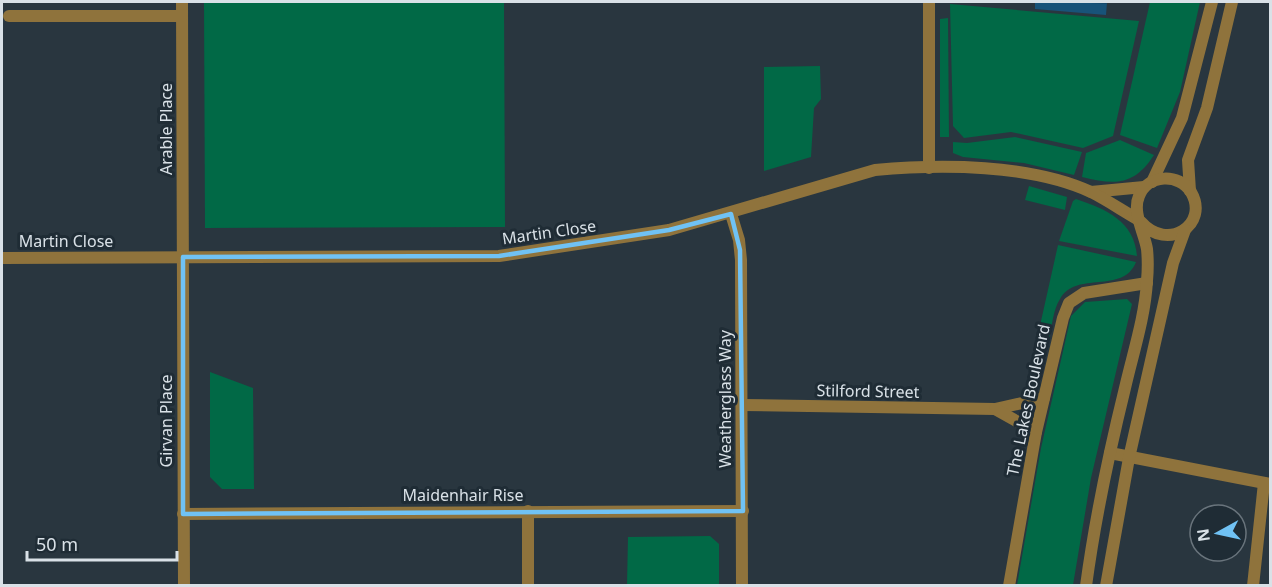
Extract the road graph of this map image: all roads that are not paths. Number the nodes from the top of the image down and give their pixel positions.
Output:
1 (182, 2) edge
2 (929, 2) edge
3 (1212, 2) edge
4 (1232, 2) edge
5 (9, 16) dead end
6 (182, 16) junction
7 (929, 168) junction
8 (1148, 184) junction
9 (1190, 191) junction
10 (1090, 192) junction
11 (731, 214) junction
12 (1140, 221) junction
13 (1185, 230) junction
14 (183, 257) junction
15 (2, 258) edge
16 (1147, 283) junction
17 (1044, 398) junction
18 (742, 405) junction
19 (995, 409) junction
20 (1036, 432) junction
21 (1110, 453) junction
22 (1129, 458) junction
23 (1267, 483) edge
24 (528, 511) junction
25 (743, 511) junction
26 (183, 514) junction
27 (184, 585) edge
28 (528, 585) edge
29 (742, 585) edge
30 (1009, 585) edge
31 (1086, 585) edge
32 (1106, 585) edge
33 (1253, 585) edge

1 - 6 street, Arable Place
2 - 7 street
3 - 8 street
4 - 9 street
5 - 6 street
6 - 14 street, Arable Place
7 - 10 street, Martin Close
7 - 11 street, Martin Close
8 - 9 street
8 - 10 street, Martin Close
8 - 12 street
9 - 13 street
10 - 12 street, Martin Close
11 - 14 street, Martin Close
11 - 18 street, Weatherglass Way
12 - 13 street
12 - 16 street
13 - 22 street
14 - 15 street, Martin Close
14 - 26 street, Girvan Place
16 - 17 street, The Lakes Boulevard
16 - 21 street
17 - 19 street, Stilford Street
17 - 20 street, The Lakes Boulevard
18 - 19 street, Stilford Street
18 - 25 street, Weatherglass Way
19 - 20 street, Stilford Street
20 - 30 street, The Lakes Boulevard
21 - 22 street
21 - 31 street
22 - 23 street
22 - 32 street
23 - 33 street
24 - 25 street, Maidenhair Rise
24 - 26 street, Maidenhair Rise
24 - 28 street
25 - 29 street, Weatherglass Way
26 - 27 street, Girvan Place

